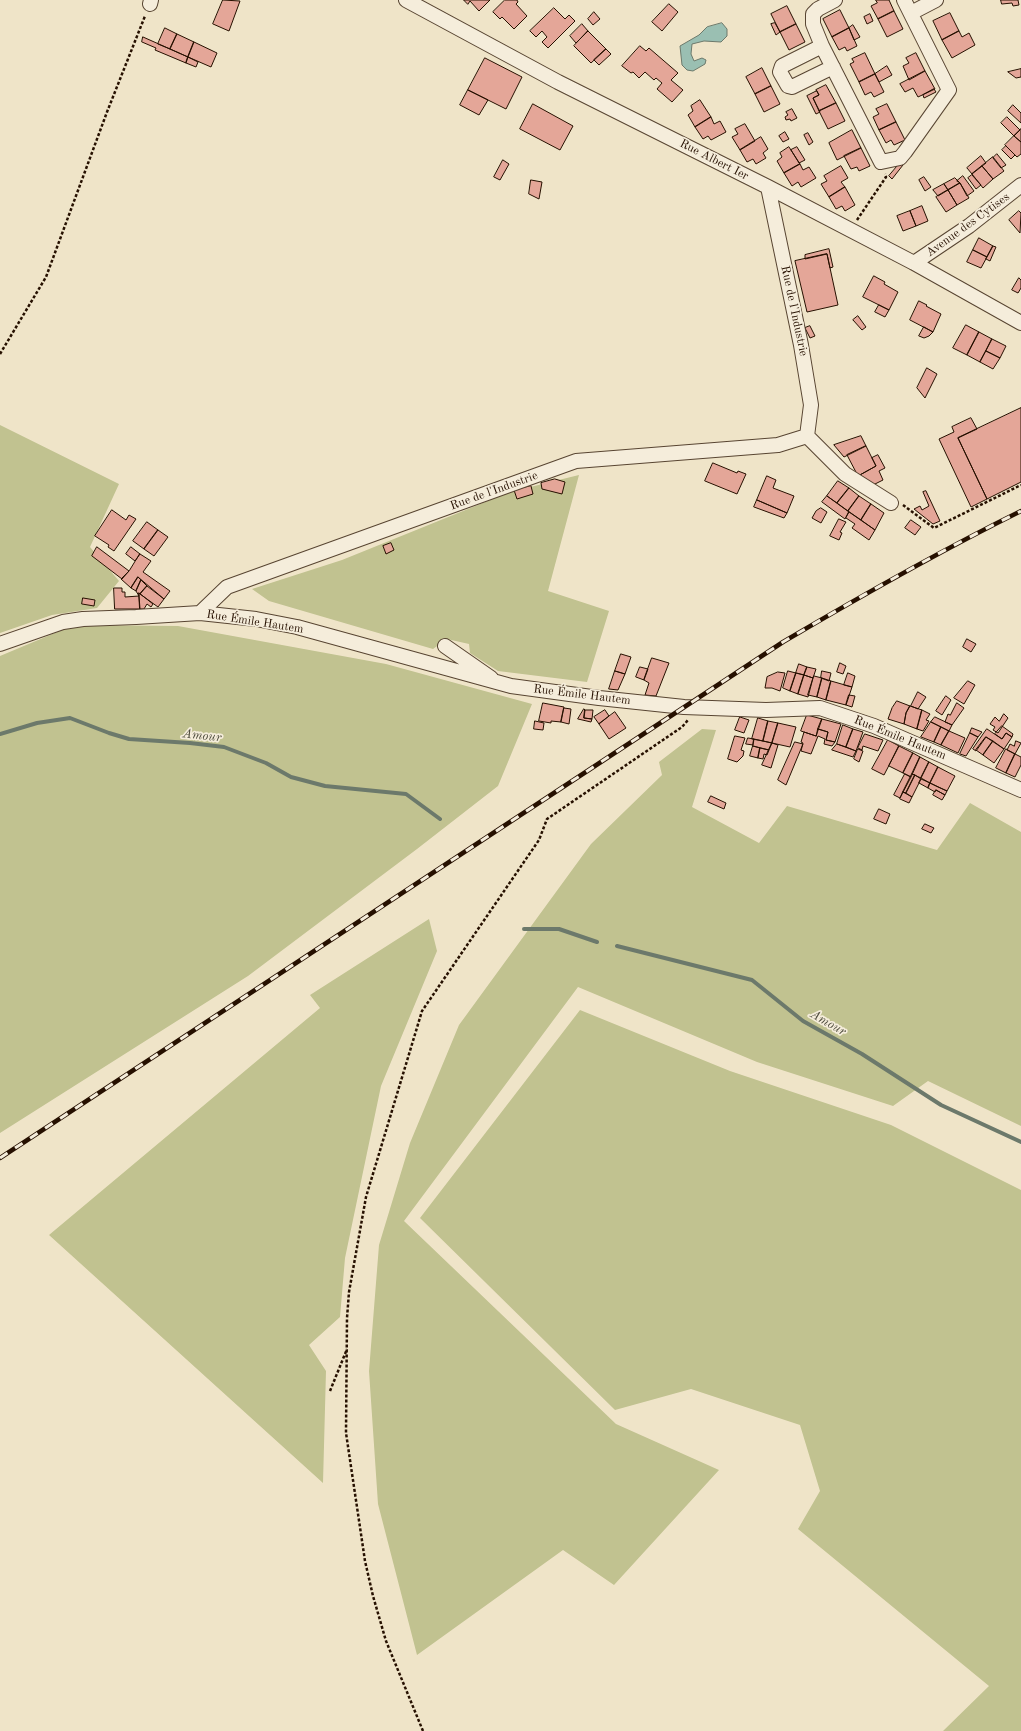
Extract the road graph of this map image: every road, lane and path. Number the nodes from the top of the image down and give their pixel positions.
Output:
1 (406, 0) edge
2 (834, 0) edge
3 (904, 0) edge
4 (936, 0) edge
5 (151, 2) edge
6 (911, 13) junction
7 (822, 46) junction
8 (833, 67) junction
9 (881, 162) junction
10 (1021, 185) edge
11 (768, 187) junction
12 (850, 230) junction
13 (914, 263) junction
14 (1021, 324) edge
15 (0, 354) edge
16 (807, 436) junction
17 (1021, 485) edge
18 (891, 504) joint
19 (200, 613) junction
20 (0, 644) edge
21 (445, 646) dead end
22 (496, 682) junction
23 (701, 708) junction
24 (1021, 790) edge
25 (348, 1347) junction
26 (330, 1391) dead end
27 (423, 1731) edge

1 - 11 street, Rue Albert Ier
2 - 7 street
3 - 6 street
4 - 6 street
5 - 15 path
6 - 9 street
7 - 8 street
7 - 8 street
8 - 9 street
9 - 12 path
10 - 13 street, Avenue des Cytises
11 - 12 street, Rue Albert Ier
11 - 16 street, Rue de l'Industrie
12 - 13 street, Rue Albert Ier
13 - 14 street, Rue Albert Ier
16 - 18 street
16 - 19 street, Rue de l'Industrie
17 - 18 path
19 - 20 street, Rue Émile Hautem
19 - 22 street, Rue Émile Hautem
21 - 22 street
22 - 23 street, Rue Émile Hautem
23 - 24 street, Rue Émile Hautem
23 - 25 path
25 - 26 path
25 - 27 path

